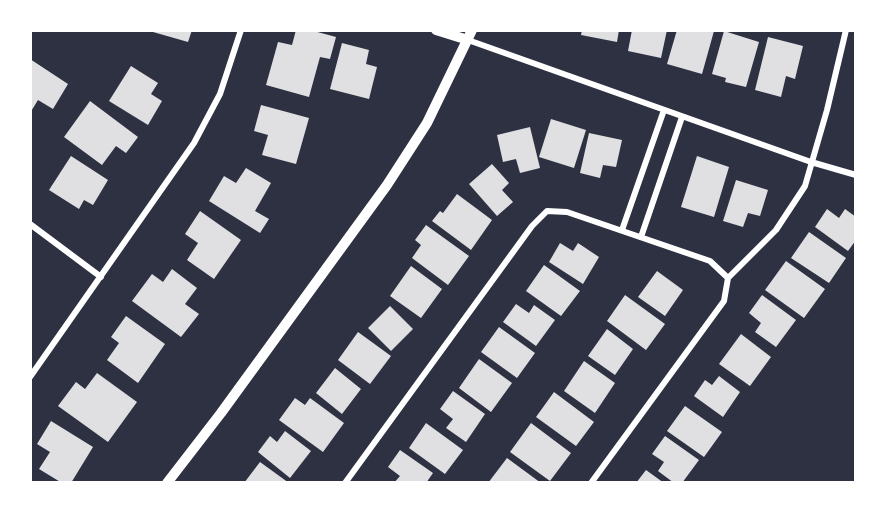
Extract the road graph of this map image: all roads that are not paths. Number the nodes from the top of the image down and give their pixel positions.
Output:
1 (241, 30) edge
2 (436, 30) edge
3 (846, 30) edge
4 (470, 35) edge
5 (664, 110) junction
6 (682, 117) junction
7 (811, 162) junction
8 (856, 175) edge
9 (30, 224) edge
10 (622, 230) junction
11 (641, 237) junction
12 (101, 277) junction
13 (728, 278) junction
14 (30, 377) edge
15 (167, 483) edge
16 (345, 483) edge
17 (591, 483) edge

1 - 12 street
2 - 4 street
3 - 7 street
4 - 5 street
4 - 15 street
5 - 6 street
5 - 10 street
6 - 7 street
6 - 11 street
7 - 8 street
7 - 13 street
9 - 12 street
10 - 11 street
10 - 16 street
11 - 13 street
12 - 14 street
13 - 17 street

